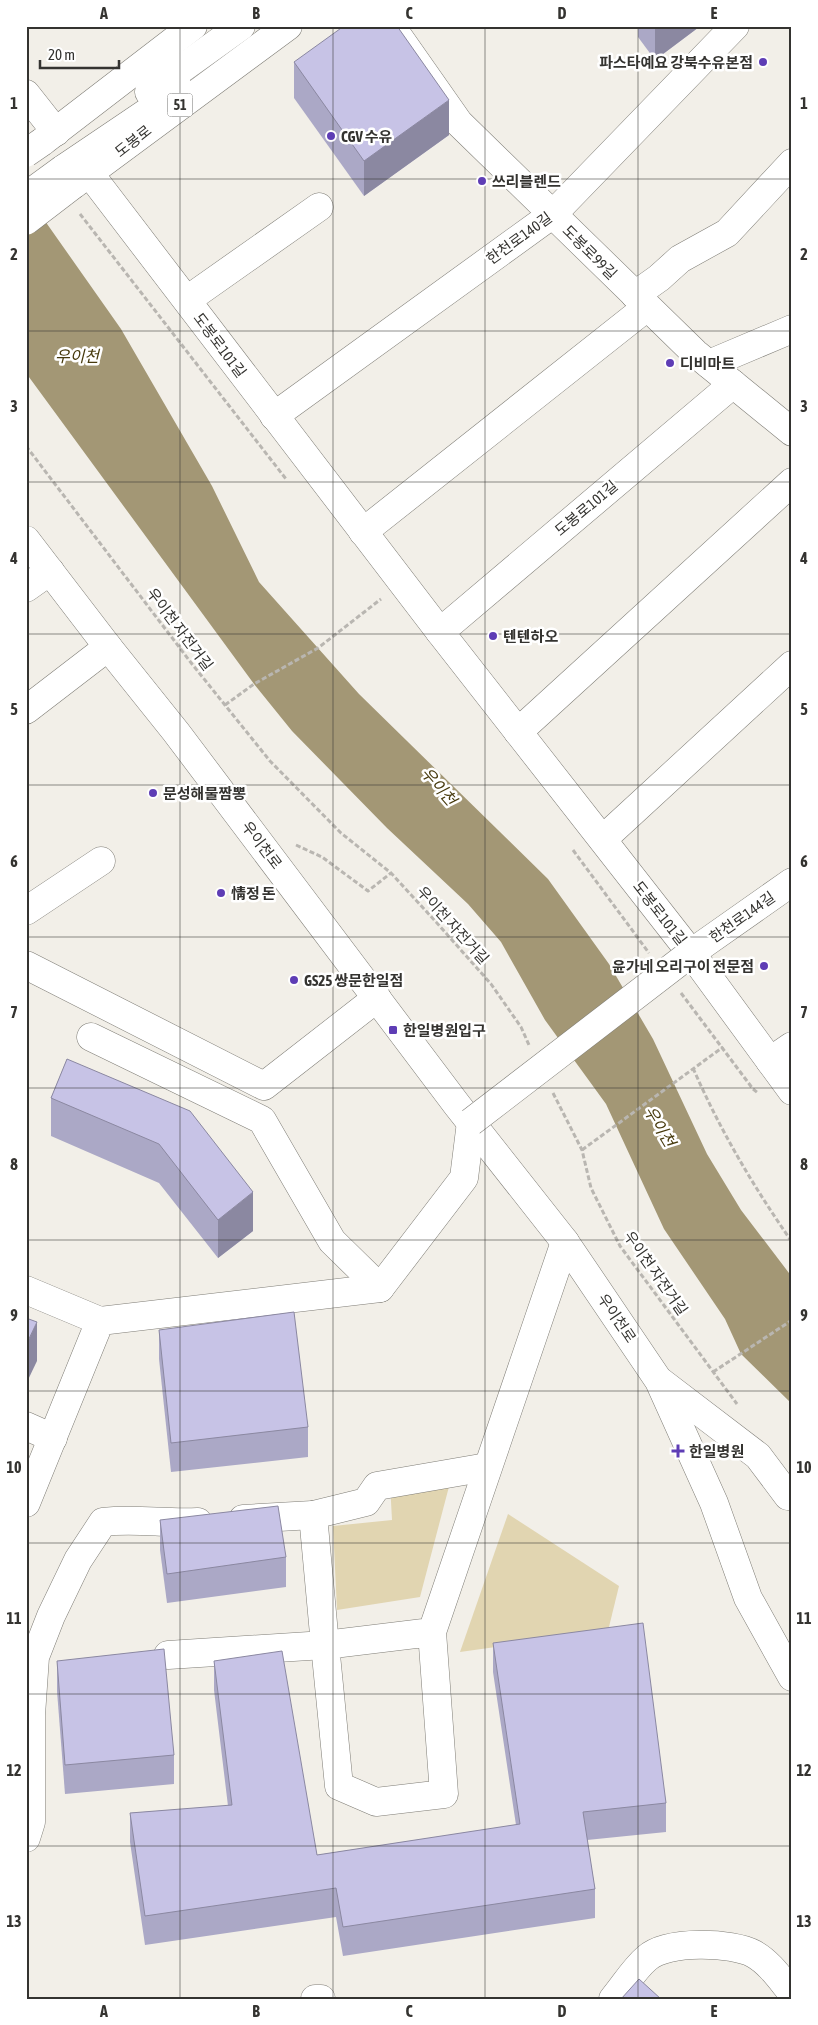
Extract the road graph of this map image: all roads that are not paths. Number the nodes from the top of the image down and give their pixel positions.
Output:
1 (193, 26) edge
2 (241, 26) edge
3 (268, 26) edge
4 (288, 26) edge
5 (390, 26) edge
6 (735, 26) edge
7 (26, 94) edge
8 (58, 159) edge
9 (792, 163) edge
10 (26, 178) edge
11 (26, 196) edge
12 (319, 207) dead end
13 (553, 214) junction
14 (26, 221) edge
15 (187, 300) junction
16 (641, 301) junction
17 (792, 329) edge
18 (709, 364) junction
19 (733, 384) junction
20 (274, 416) junction
21 (792, 432) edge
22 (792, 482) edge
23 (363, 532) junction
24 (26, 540) edge
25 (50, 571) junction
26 (26, 588) edge
27 (440, 632) junction
28 (108, 647) junction
29 (792, 665) edge
30 (26, 710) edge
31 (518, 732) junction
32 (603, 839) junction
33 (101, 861) dead end
34 (792, 882) edge
35 (26, 911) edge
36 (691, 953) junction
37 (26, 965) edge
38 (377, 998) junction
39 (91, 1037) dead end
40 (781, 1053) edge
41 (792, 1090) edge
42 (472, 1122) junction
43 (566, 1242) junction
44 (380, 1288) junction
45 (26, 1290) edge
46 (100, 1321) junction
47 (659, 1381) junction
48 (26, 1426) edge
49 (53, 1438) junction
50 (487, 1467) junction
51 (790, 1497) edge
52 (26, 1504) edge
53 (313, 1515) junction
54 (432, 1632) junction
55 (325, 1645) junction
56 (168, 1655) dead end
57 (792, 1677) edge
58 (26, 1838) edge
59 (792, 1992) edge
60 (315, 1999) edge
61 (321, 1999) edge
62 (612, 1999) edge

1 - 8 street, 도봉로 / 51
2 - 8 street
3 - 8 street
4 - 8 street, 도봉로 / 51
5 - 13 street, 도봉로99길
6 - 13 street, 한천로140길
7 - 8 street, 도봉로101길
8 - 10 street
8 - 11 street, bridge
8 - 14 street, 도봉로 / 51, bridge
8 - 15 street, 도봉로101길
9 - 16 street
12 - 15 street, 도봉로101길
13 - 16 street, 도봉로99길
13 - 20 street, 한천로140길
15 - 20 street, 도봉로101길
16 - 18 street, 도봉로99길
16 - 23 street
17 - 18 street
18 - 19 street, 도봉로99길
19 - 21 street, 도봉로99길
19 - 27 street, 도봉로101길
20 - 23 street, 도봉로101길
22 - 31 street
23 - 27 street, 도봉로101길
24 - 25 street, 우이천로
25 - 26 street
25 - 28 street, 우이천로
27 - 31 street, 도봉로101길
28 - 30 street
28 - 38 street, 우이천로
29 - 32 street
31 - 32 street, 도봉로101길
32 - 36 street, 도봉로101길
33 - 35 street
34 - 36 street, 한천로144길
36 - 40 street, 도봉로101길
36 - 42 street, 한천로144길, bridge
37 - 38 street
38 - 42 street, 우이천로
39 - 44 street
40 - 41 street, 도봉로101길
42 - 43 street, 우이천로
42 - 44 street
43 - 47 street, 우이천로
43 - 50 street
44 - 46 street
45 - 46 street
46 - 49 street
47 - 51 street
47 - 57 street, 우이천로
48 - 49 street
49 - 52 street
50 - 53 street
50 - 54 street
53 - 55 street
53 - 58 street
54 - 55 street
54 - 55 street
55 - 56 street
59 - 62 street
60 - 61 street

